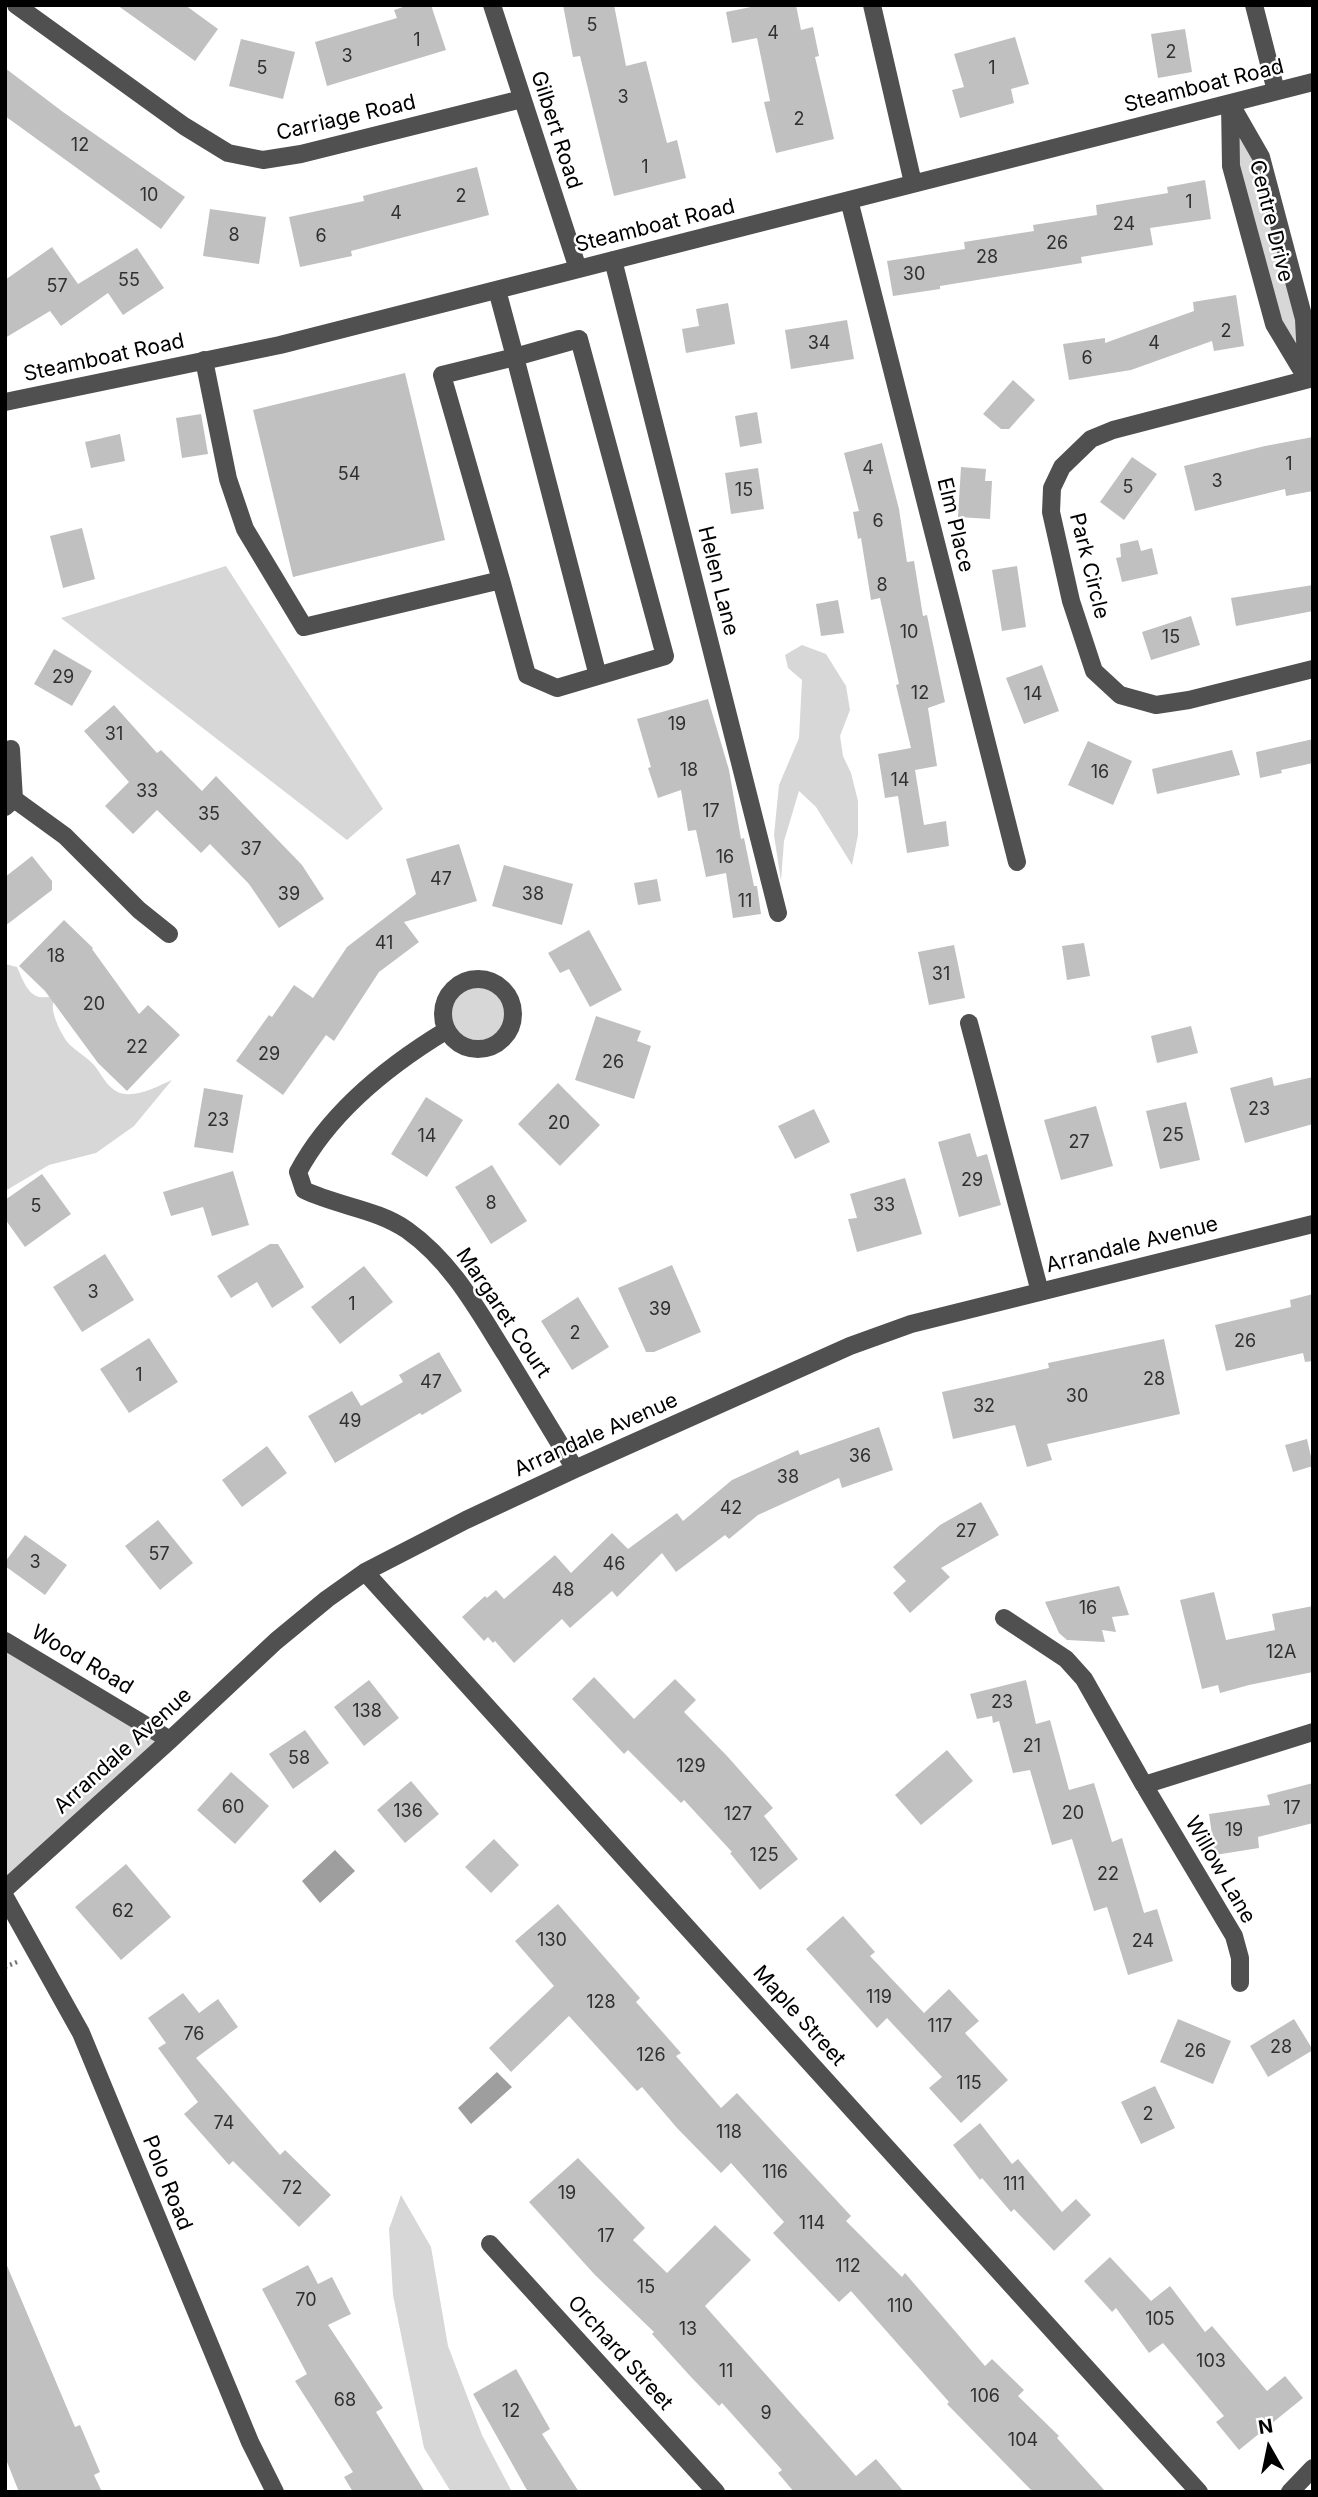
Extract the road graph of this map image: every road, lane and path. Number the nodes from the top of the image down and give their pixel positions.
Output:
1 (16, 5) edge
2 (492, 5) edge
3 (872, 5) edge
4 (1254, 5) edge
5 (1313, 82) edge
6 (1276, 91) junction
7 (522, 99) junction
8 (1230, 103) junction
9 (913, 183) junction
10 (849, 200) junction
11 (613, 260) junction
12 (578, 269) junction
13 (497, 290) junction
14 (515, 357) junction
15 (204, 360) junction
16 (1310, 378) edge
17 (5, 402) edge
18 (501, 580) junction
19 (1313, 668) edge
20 (598, 676) junction
21 (11, 749) dead end
22 (10, 803) edge
23 (1017, 862) dead end
24 (778, 913) dead end
25 (169, 934) dead end
26 (969, 1023) dead end
27 (447, 1030) dead end
28 (1313, 1224) edge
29 (1040, 1292) junction
30 (575, 1469) junction
31 (365, 1572) junction
32 (1004, 1618) dead end
33 (5, 1641) edge
34 (1313, 1732) edge
35 (170, 1740) junction
36 (1144, 1785) junction
37 (5, 1889) edge
38 (5, 1897) edge
39 (1240, 1983) dead end
40 (490, 2244) dead end
41 (1313, 2468) edge
42 (275, 2492) edge
43 (716, 2492) edge
44 (1199, 2492) edge
45 (1290, 2492) edge

1 - 7 street, Carriage Road
2 - 7 street, Gilbert Road
3 - 9 street
4 - 6 street
5 - 6 street, Steamboat Road
6 - 8 street, Steamboat Road
7 - 12 street, Gilbert Road
8 - 9 street, Steamboat Road
8 - 16 street, Centre Drive
8 - 16 street, Centre Drive
9 - 10 street, Steamboat Road
10 - 11 street, Steamboat Road
10 - 23 street, Elm Place
11 - 12 street, Steamboat Road
11 - 24 street, Helen Lane
12 - 13 street, Steamboat Road
13 - 14 street
13 - 15 street, Steamboat Road
14 - 18 street
14 - 20 street
14 - 20 street
15 - 17 street, Steamboat Road
15 - 18 street
16 - 19 street, Park Circle
18 - 20 street
21 - 22 street
22 - 25 street
26 - 29 street
27 - 30 street, Margaret Court
28 - 29 street, Arrandale Avenue
29 - 30 street, Arrandale Avenue
30 - 31 street, Arrandale Avenue
31 - 35 street, Arrandale Avenue
31 - 44 street, Maple Street
32 - 36 street, Willow Lane
33 - 35 street, Wood Road
34 - 36 street
35 - 37 street, Arrandale Avenue
36 - 39 street, Willow Lane
38 - 42 street, Polo Road
40 - 43 street, Orchard Street
41 - 45 street

